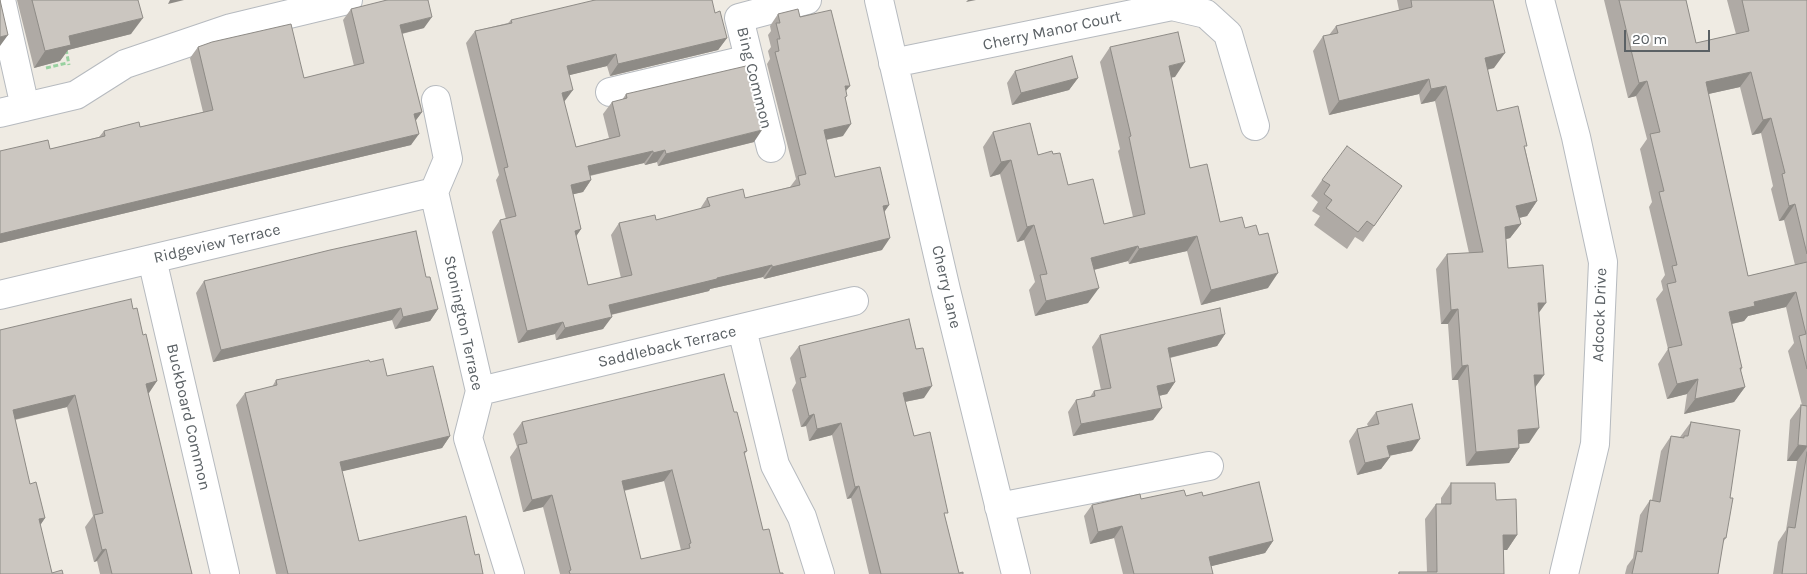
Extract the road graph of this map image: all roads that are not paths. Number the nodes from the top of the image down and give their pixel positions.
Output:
1 (0, 0) edge
2 (348, 0) edge
3 (807, 0) edge
4 (879, 0) edge
5 (1540, 0) edge
6 (300, 6) edge
7 (749, 59) junction
8 (893, 63) junction
9 (610, 92) dead end
10 (436, 100) dead end
11 (12, 110) edge
12 (1255, 126) dead end
13 (771, 148) dead end
14 (434, 192) junction
15 (152, 259) junction
16 (0, 296) edge
17 (854, 301) dead end
18 (742, 329) junction
19 (480, 391) junction
20 (1209, 466) dead end
21 (999, 507) junction
22 (225, 574) edge
23 (510, 574) edge
24 (820, 574) edge
25 (1016, 574) edge
26 (1564, 574) edge

1 - 11 street
2 - 6 street
3 - 7 street, Bing Common
4 - 8 street, Cherry Lane
5 - 26 street, Adcock Drive
6 - 11 street
7 - 9 street
7 - 13 street, Bing Common
8 - 12 street, Cherry Manor Court
8 - 21 street, Cherry Lane
10 - 14 street
14 - 15 street, Ridgeview Terrace
14 - 19 street, Stonington Terrace
15 - 16 street, Ridgeview Terrace
15 - 22 street, Buckboard Common
17 - 18 street, Saddleback Terrace
18 - 19 street, Saddleback Terrace
18 - 24 street
19 - 23 street, Stonington Terrace
20 - 21 street
21 - 25 street, Cherry Lane

